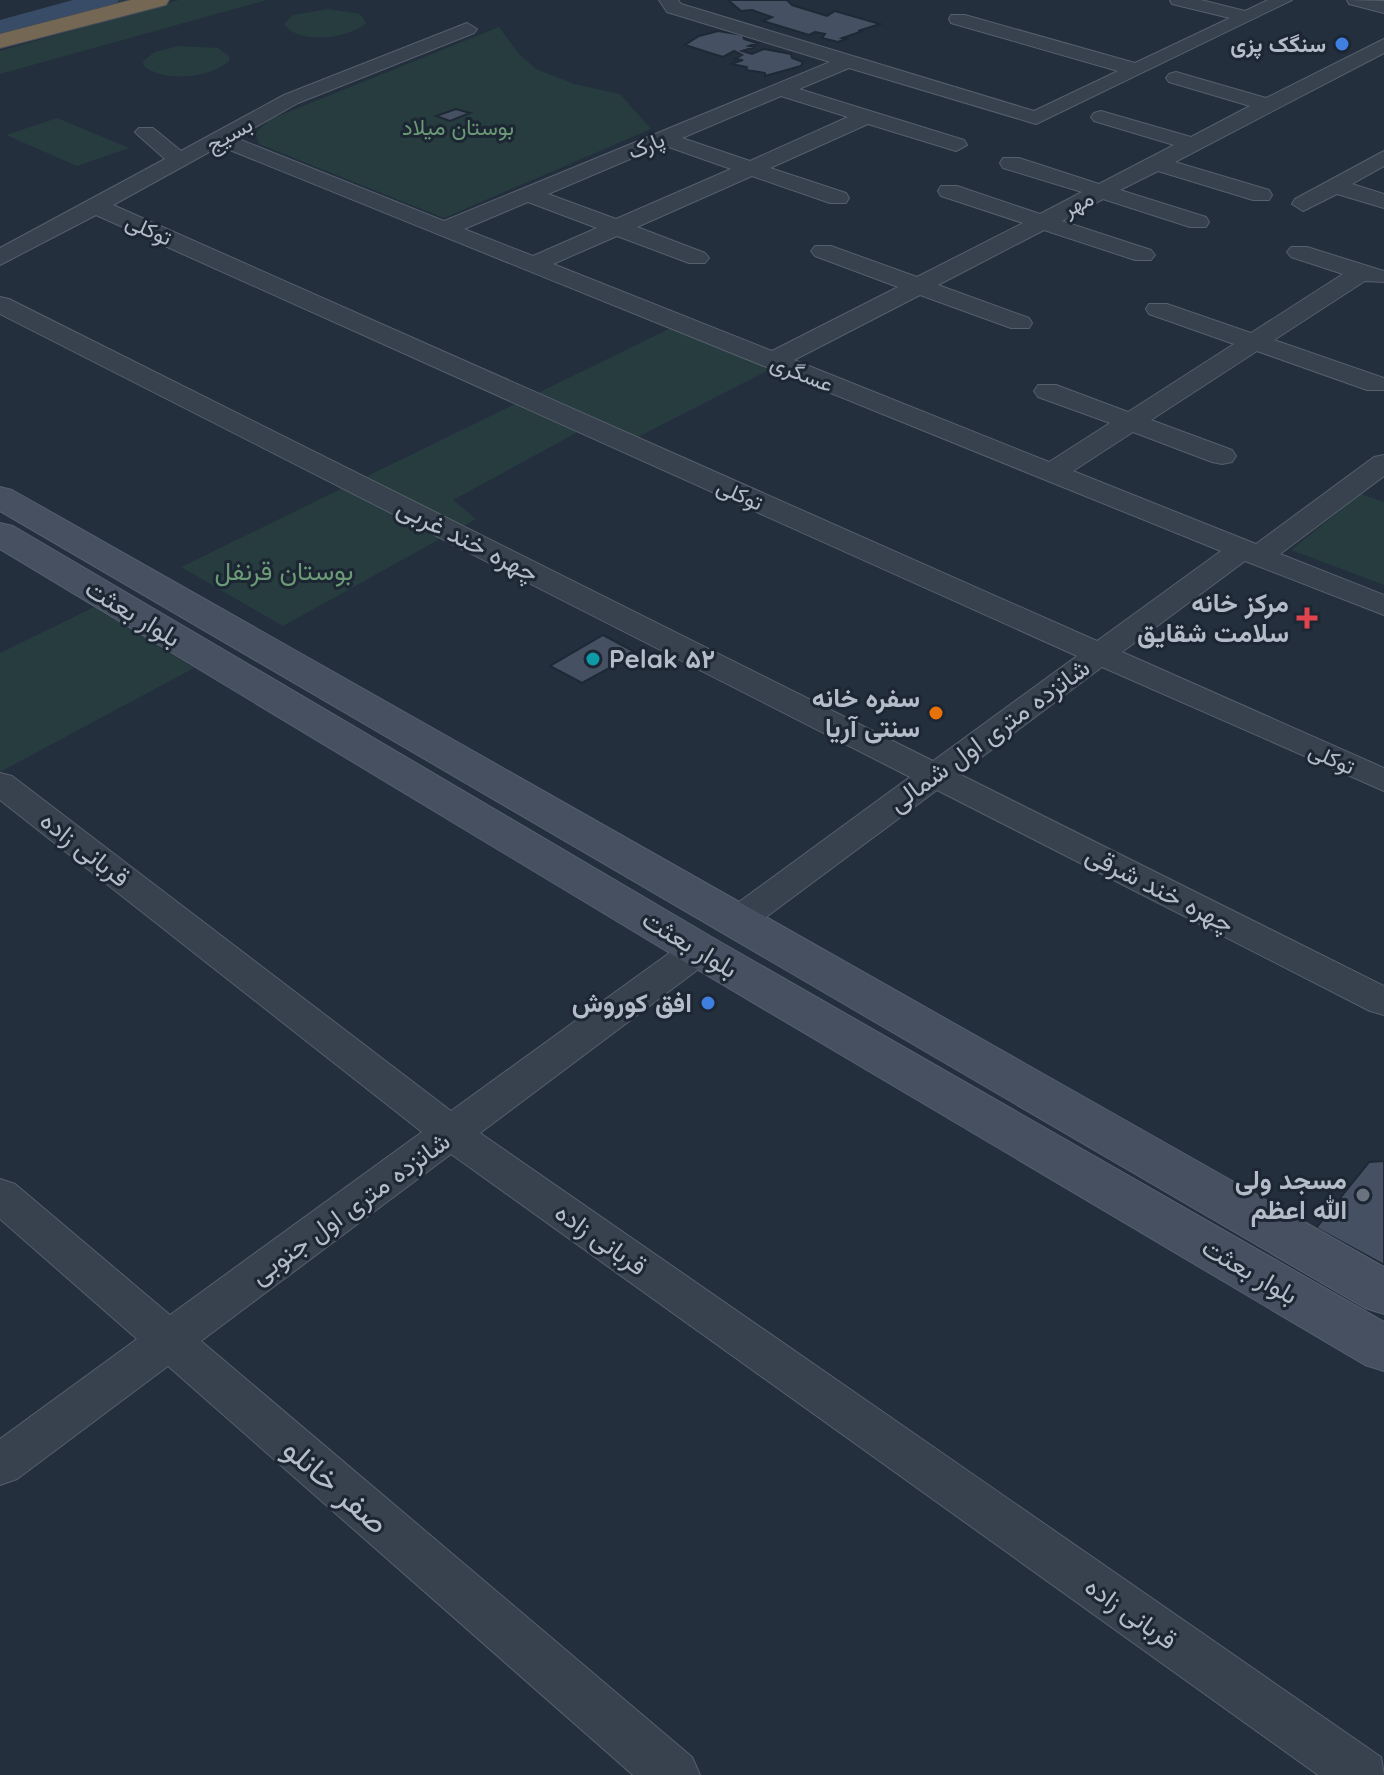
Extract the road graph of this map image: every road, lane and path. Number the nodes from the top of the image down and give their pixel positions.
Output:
1 (70, 0) edge
2 (158, 0) edge
3 (668, 0) edge
4 (1179, 0) edge
5 (1283, 0) edge
6 (1356, 0) edge
7 (1384, 7) edge
8 (127, 8) junction
9 (1247, 17) junction
10 (0, 19) edge
11 (958, 19) dead end
12 (467, 29) dead end
13 (0, 41) edge
14 (1384, 45) edge
15 (0, 47) edge
16 (848, 61) junction
17 (1136, 70) junction
18 (820, 73) junction
19 (1176, 78) dead end
20 (780, 89) junction
21 (1269, 105) junction
22 (866, 117) junction
23 (1101, 117) dead end
24 (1009, 131) dead end
25 (146, 132) dead end
26 (662, 138) junction
27 (220, 139) junction
28 (1193, 144) junction
29 (956, 145) dead end
30 (1384, 157) edge
31 (180, 161) junction
32 (1011, 163) dead end
33 (1156, 163) junction
34 (750, 168) junction
35 (1334, 186) junction
36 (949, 191) dead end
37 (1101, 192) junction
38 (528, 194) junction
39 (1261, 195) dead end
40 (838, 198) dead end
41 (1384, 201) edge
42 (1303, 204) dead end
43 (96, 206) junction
44 (1042, 222) junction
45 (1198, 222) dead end
46 (616, 228) junction
47 (444, 229) junction
48 (823, 251) dead end
49 (1299, 252) dead end
50 (1143, 255) dead end
51 (0, 258) edge
52 (697, 258) dead end
53 (532, 265) junction
54 (1374, 276) edge
55 (919, 286) junction
56 (0, 304) edge
57 (1158, 309) dead end
58 (1020, 323) dead end
59 (1254, 342) junction
60 (773, 361) junction
61 (1376, 384) dead end
62 (1047, 391) dead end
63 (1130, 422) junction
64 (1222, 456) dead end
65 (1384, 463) edge
66 (1051, 473) junction
67 (0, 497) edge
68 (0, 534) edge
69 (1250, 553) junction
70 (1384, 606) edge
71 (1100, 654) junction
72 (935, 775) junction
73 (1384, 781) edge
74 (0, 783) edge
75 (737, 921) junction
76 (699, 950) junction
77 (1384, 1002) edge
78 (451, 1133) junction
79 (0, 1195) edge
80 (1384, 1293) edge
81 (168, 1342) junction
82 (1384, 1349) edge
83 (0, 1465) edge
84 (673, 1775) edge
85 (1362, 1775) edge

1 - 10 highway
2 - 8 highway
3 - 16 street
4 - 9 street
5 - 9 street
6 - 7 street
8 - 13 highway
8 - 15 highway
9 - 17 street
11 - 17 street
12 - 27 street, بسیج
14 - 21 street, مهر
16 - 17 street
16 - 18 street, پارک
18 - 20 street, پارک
18 - 24 street
19 - 21 street
20 - 22 street
20 - 26 street, پارک
21 - 28 street, مهر
22 - 29 street
22 - 34 street
23 - 28 street
25 - 31 street
26 - 34 street
26 - 38 street, پارک
27 - 31 street, بسیج
27 - 47 street, عسگری
28 - 33 street, مهر
30 - 35 street
31 - 43 street, بسیج
32 - 37 street
33 - 37 street, مهر
33 - 39 street
34 - 40 street
34 - 46 street
35 - 41 street
35 - 42 street
36 - 44 street
37 - 44 street, مهر
37 - 45 street
38 - 46 street
38 - 47 street, پارک
43 - 51 street, بسیج
43 - 71 street, توکلی
44 - 50 street
44 - 55 street, مهر
46 - 52 street
46 - 53 street
47 - 53 street, عسگری
48 - 55 street
49 - 54 street
53 - 60 street, عسگری
54 - 59 street
55 - 58 street
55 - 60 street, مهر
56 - 72 street, چهره خند غربی
57 - 59 street
59 - 61 street
59 - 63 street
60 - 66 street, عسگری
62 - 63 street
63 - 64 street
63 - 66 street
65 - 69 street, شانزده متری اول شمالی
66 - 69 street, عسگری
67 - 75 street, بلوار بعثت
68 - 76 street, بلوار بعثت
69 - 70 street, عسگری
69 - 71 street, شانزده متری اول شمالی
71 - 72 street, شانزده متری اول شمالی
71 - 73 street, توکلی
72 - 75 street, شانزده متری اول شمالی
72 - 77 street, چهره خند شرقی
74 - 78 street, قربانی زاده
75 - 76 street
75 - 80 street, بلوار بعثت
76 - 78 street, شانزده متری اول جنوبی
76 - 82 street, بلوار بعثت
78 - 81 street, شانزده متری اول جنوبی
78 - 85 street, قربانی زاده
79 - 81 street, صفر خانلو
81 - 83 street, شانزده متری اول جنوبی
81 - 84 street, صفر خانلو

